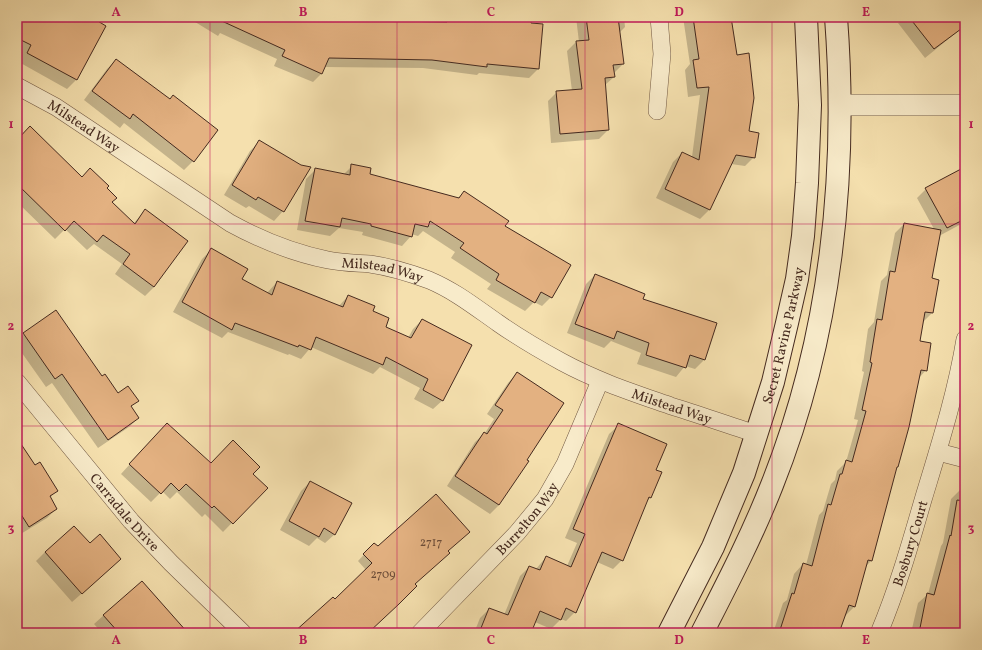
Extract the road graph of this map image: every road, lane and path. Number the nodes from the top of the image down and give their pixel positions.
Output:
1 (659, 17) edge
2 (806, 17) edge
3 (836, 17) edge
4 (17, 86) edge
5 (965, 105) edge
6 (810, 106) junction
7 (840, 106) junction
8 (657, 111) dead end
9 (965, 339) edge
10 (600, 381) junction
11 (17, 382) edge
12 (757, 434) junction
13 (787, 444) junction
14 (938, 452) junction
15 (965, 459) edge
16 (243, 633) edge
17 (420, 633) edge
18 (669, 633) edge
19 (702, 633) edge
20 (879, 633) edge

1 - 8 street
2 - 6 main road, Secret Ravine Parkway
3 - 7 main road
4 - 10 street, Milstead Way
5 - 7 street
6 - 7 main road
6 - 12 main road, Secret Ravine Parkway
7 - 13 main road
9 - 14 street, Bosbury Court
10 - 12 street, Milstead Way
10 - 17 street, Burrelton Way
11 - 16 street, Carradale Drive
12 - 13 main road
12 - 18 main road, Secret Ravine Parkway
13 - 19 main road
14 - 15 street
14 - 20 street, Bosbury Court

